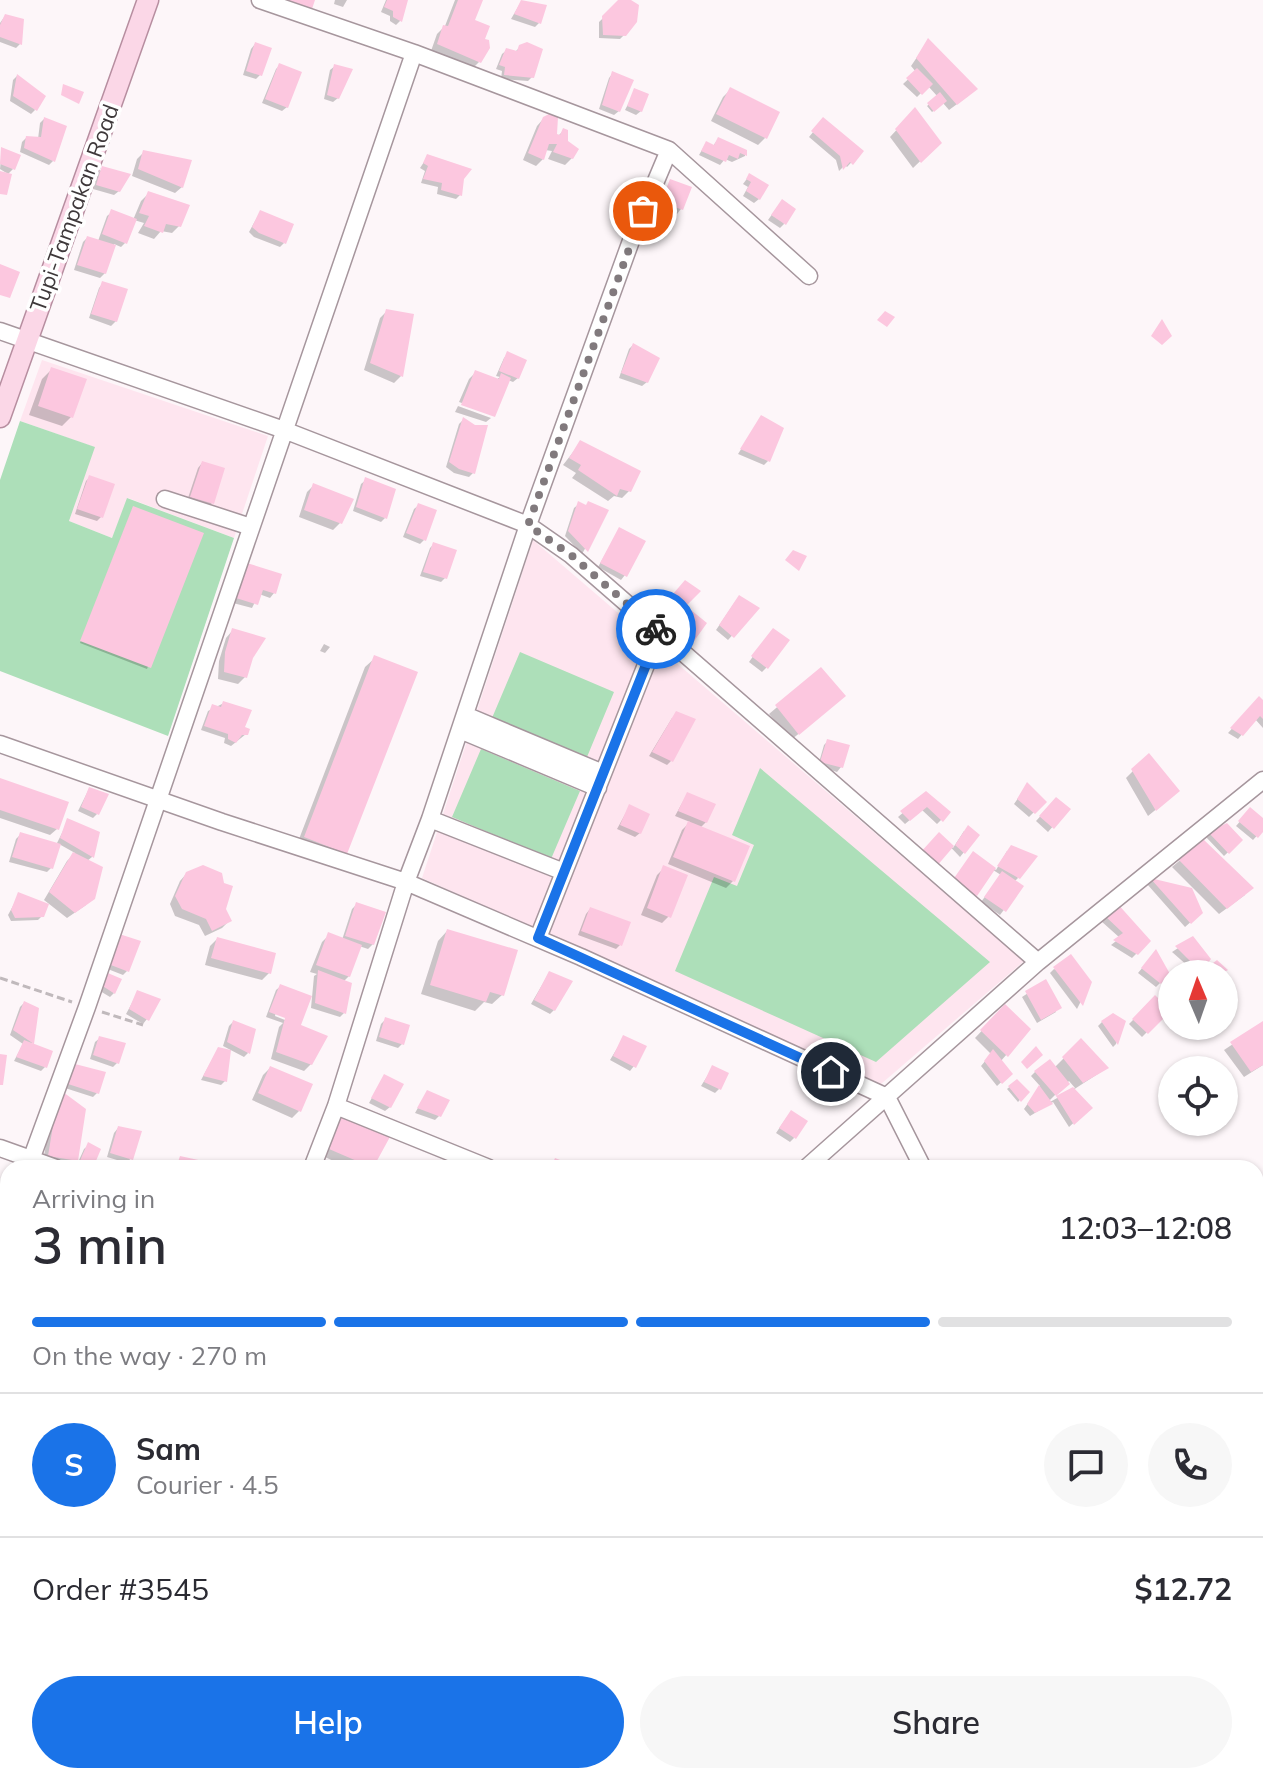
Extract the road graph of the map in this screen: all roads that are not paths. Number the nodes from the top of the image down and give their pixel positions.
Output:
1 (148, 0) edge
2 (260, 0) edge
3 (414, 53) junction
4 (669, 150) junction
5 (809, 276) dead end
6 (0, 331) edge
7 (27, 340) junction
8 (0, 417) edge
9 (284, 430) junction
10 (165, 499) dead end
11 (528, 525) junction
12 (251, 527) junction
13 (659, 632) junction
14 (462, 722) junction
15 (0, 744) edge
16 (600, 780) junction
17 (1263, 780) edge
18 (159, 800) junction
19 (430, 819) junction
20 (564, 872) junction
21 (406, 882) junction
22 (538, 938) junction
23 (1038, 962) junction
24 (887, 1097) junction
25 (336, 1106) junction
26 (0, 1148) edge
27 (22, 1160) edge
28 (30, 1160) edge
29 (315, 1160) edge
30 (469, 1160) edge
31 (815, 1160) edge
32 (919, 1160) edge

1 - 7 main road, Tupi-Tampakan Road
2 - 3 street
3 - 4 street
3 - 9 street
4 - 5 street
4 - 11 street
6 - 7 street
7 - 8 main road, Tupi-Tampakan Road
7 - 9 street
9 - 11 street
9 - 12 street
10 - 12 street
11 - 13 street
11 - 14 street
12 - 18 street
13 - 16 street
13 - 23 street
14 - 16 street
14 - 19 street
15 - 18 street
16 - 20 street
17 - 23 street
18 - 21 street
18 - 28 street
19 - 20 street
19 - 21 street
20 - 22 street
21 - 22 street
21 - 25 street
22 - 24 street
23 - 24 street
24 - 31 street
24 - 32 street
25 - 29 street
25 - 30 street
26 - 27 street

